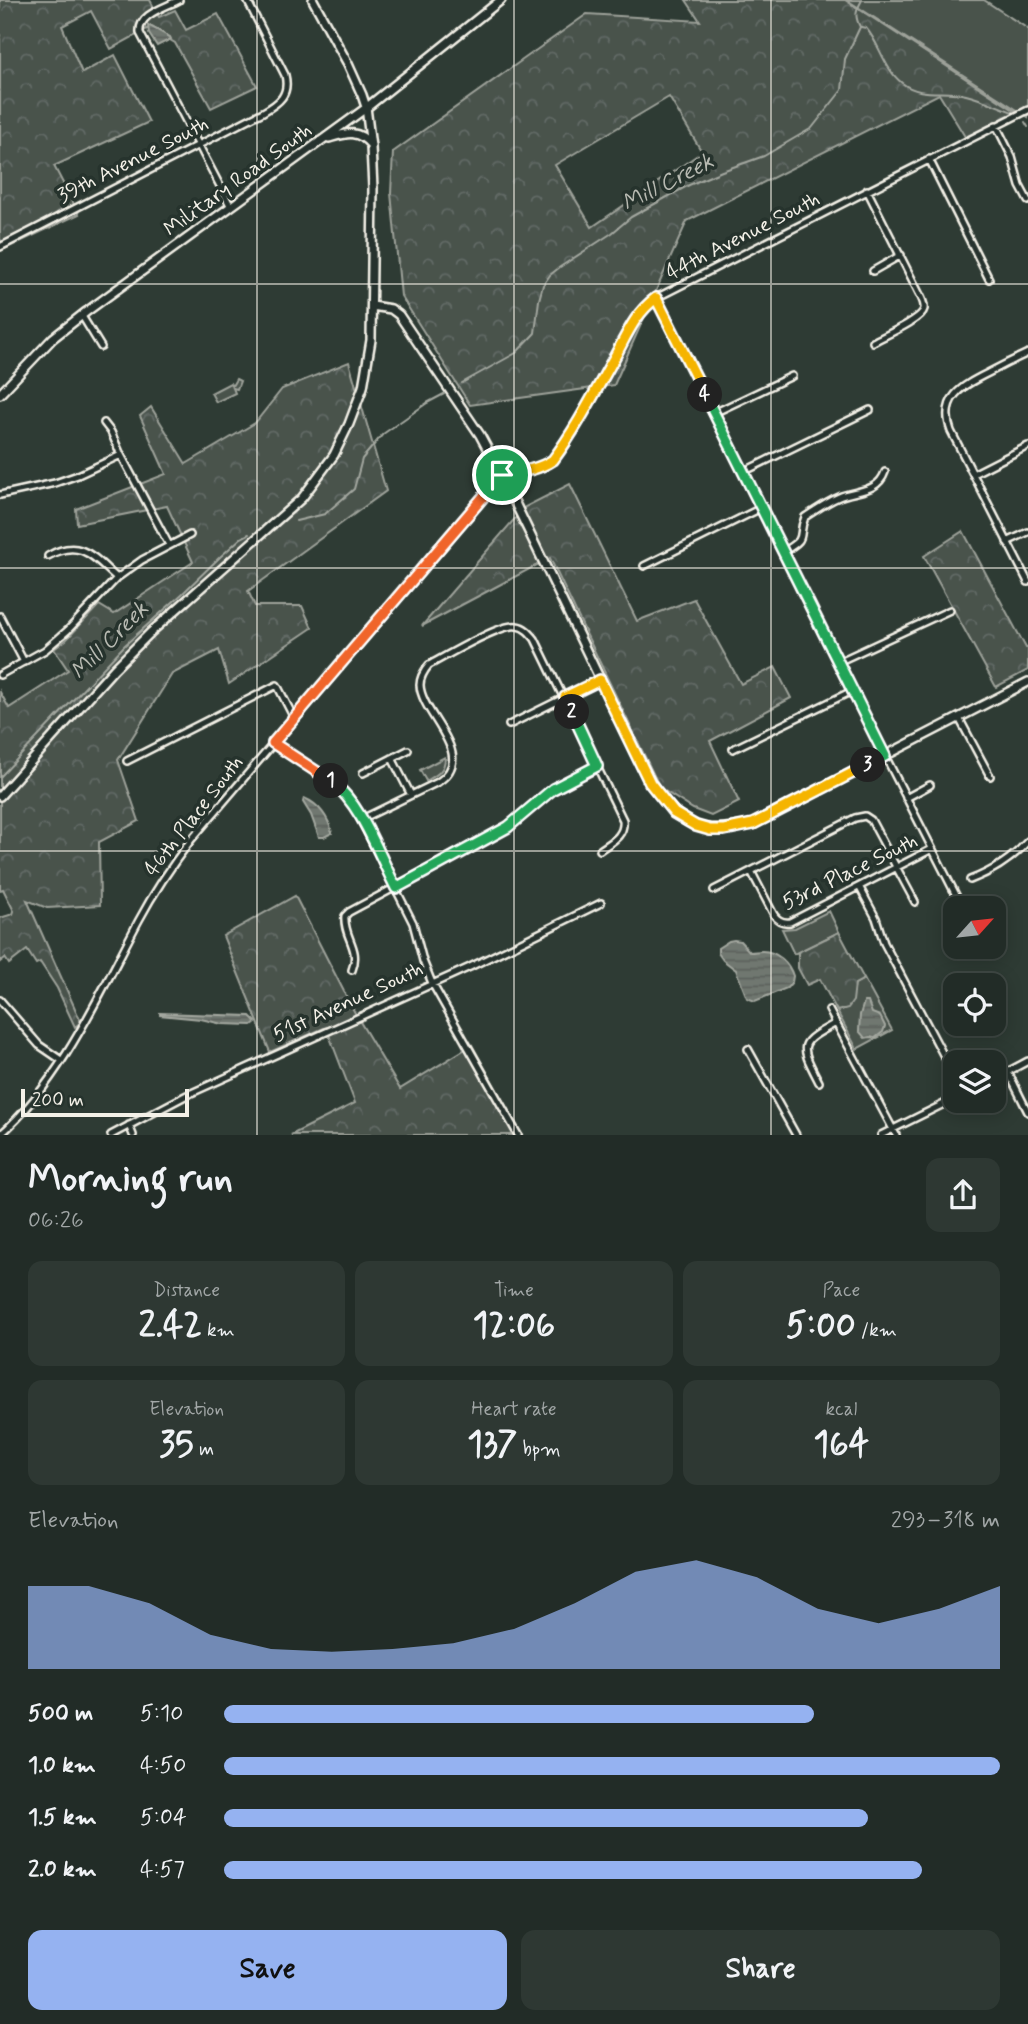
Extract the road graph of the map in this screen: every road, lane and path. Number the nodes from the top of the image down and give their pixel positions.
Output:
1 (179, 0) edge
2 (247, 0) edge
3 (313, 0) edge
4 (501, 0) edge
5 (366, 108) junction
6 (1028, 110) edge
7 (996, 125) junction
8 (325, 138) junction
9 (198, 144) junction
10 (371, 145) junction
11 (929, 159) junction
12 (867, 190) junction
13 (1028, 201) edge
14 (231, 207) junction
15 (0, 247) edge
16 (901, 256) junction
17 (873, 271) dead end
18 (989, 279) dead end
19 (656, 298) junction
20 (372, 306) junction
21 (82, 316) junction
22 (873, 342) dead end
23 (101, 348) dead end
24 (1028, 353) edge
25 (792, 376) dead end
26 (0, 394) edge
27 (870, 410) dead end
28 (714, 413) junction
29 (104, 423) dead end
30 (1028, 446) edge
31 (121, 455) junction
32 (743, 472) junction
33 (885, 472) dead end
34 (973, 474) junction
35 (502, 475) junction
36 (0, 495) edge
37 (761, 508) junction
38 (1028, 531) edge
39 (190, 535) dead end
40 (1007, 541) junction
41 (169, 545) junction
42 (783, 552) junction
43 (48, 556) dead end
44 (644, 566) dead end
45 (117, 578) junction
46 (1028, 582) edge
47 (950, 610) dead end
48 (0, 617) edge
49 (24, 662) junction
50 (838, 662) junction
51 (0, 675) edge
52 (600, 680) junction
53 (1028, 682) edge
54 (852, 691) junction
55 (565, 697) junction
56 (294, 718) junction
57 (959, 718) junction
58 (509, 725) dead end
59 (273, 743) junction
60 (733, 749) dead end
61 (408, 750) dead end
62 (885, 756) junction
63 (392, 758) junction
64 (127, 761) dead end
65 (597, 766) junction
66 (363, 773) dead end
67 (990, 776) dead end
68 (930, 785) dead end
69 (411, 795) junction
70 (0, 796) edge
71 (906, 797) junction
72 (362, 820) junction
73 (1028, 841) edge
74 (932, 849) junction
75 (600, 850) dead end
76 (897, 868) junction
77 (751, 872) junction
78 (970, 880) dead end
79 (396, 888) junction
80 (860, 888) junction
81 (714, 890) dead end
82 (956, 896) edge
83 (915, 902) dead end
84 (601, 903) dead end
85 (352, 970) dead end
86 (432, 983) junction
87 (0, 1000) edge
88 (829, 1010) dead end
89 (836, 1023) junction
90 (748, 1049) dead end
91 (943, 1054) edge
92 (61, 1060) junction
93 (1028, 1061) edge
94 (1008, 1072) joint
95 (819, 1082) dead end
96 (943, 1105) edge
97 (1028, 1112) edge
98 (129, 1125) junction
99 (894, 1132) edge
100 (0, 1135) edge
101 (111, 1135) edge
102 (133, 1135) edge
103 (518, 1135) edge
104 (796, 1135) edge
105 (881, 1135) edge

1 - 9 street
2 - 9 street, 39th Avenue South
3 - 5 main road
4 - 5 main road, Military Road South
5 - 8 main road, Military Road South
5 - 10 main road
6 - 7 street, 44th Avenue South
7 - 11 street, 44th Avenue South
7 - 13 street
8 - 10 main road
8 - 14 main road, Military Road South
9 - 14 street
9 - 15 street, 39th Avenue South
10 - 20 main road
11 - 12 street, 44th Avenue South
11 - 18 street
12 - 16 street
12 - 19 street, 44th Avenue South
14 - 21 main road, Military Road South
16 - 17 street
16 - 22 street
19 - 28 street
19 - 35 street, 44th Avenue South
20 - 35 main road
20 - 70 main road
21 - 23 street
21 - 26 main road, Military Road South
24 - 34 street
25 - 28 street
27 - 32 street
28 - 32 street
29 - 31 street
30 - 34 street
31 - 36 street
31 - 41 street
32 - 37 street
33 - 42 street
34 - 40 street
35 - 52 main road
35 - 56 street, 46th Place South
37 - 42 street
37 - 44 street
38 - 40 street
39 - 41 street
40 - 46 street
41 - 45 street
42 - 50 street
43 - 45 street
45 - 49 street
47 - 50 street
48 - 49 street
49 - 51 street
50 - 54 street
52 - 55 street
52 - 62 main road
53 - 57 main road
54 - 60 street
54 - 62 street
55 - 58 street
55 - 65 street
55 - 69 street
56 - 59 street, 46th Place South
56 - 64 street
57 - 62 main road
57 - 67 street
59 - 72 street
59 - 92 street, 46th Place South
61 - 63 street
62 - 71 street
63 - 66 street
63 - 69 street
65 - 75 street
65 - 79 street
68 - 71 street
69 - 72 street
71 - 74 street
72 - 79 street
73 - 78 street
74 - 76 street, 53rd Place South
74 - 82 street
76 - 77 street
76 - 80 street, 53rd Place South
76 - 83 street
77 - 80 street, 53rd Place South
77 - 81 street
79 - 85 street
79 - 86 street
80 - 91 street
84 - 86 street, 51st Avenue South
86 - 98 street, 51st Avenue South
86 - 103 street
87 - 92 street
88 - 89 street
89 - 95 street
89 - 99 street
90 - 104 street
92 - 100 street, 46th Place South
93 - 94 street
94 - 97 street
96 - 99 street
98 - 101 street, 51st Avenue South
98 - 102 street
99 - 105 street

